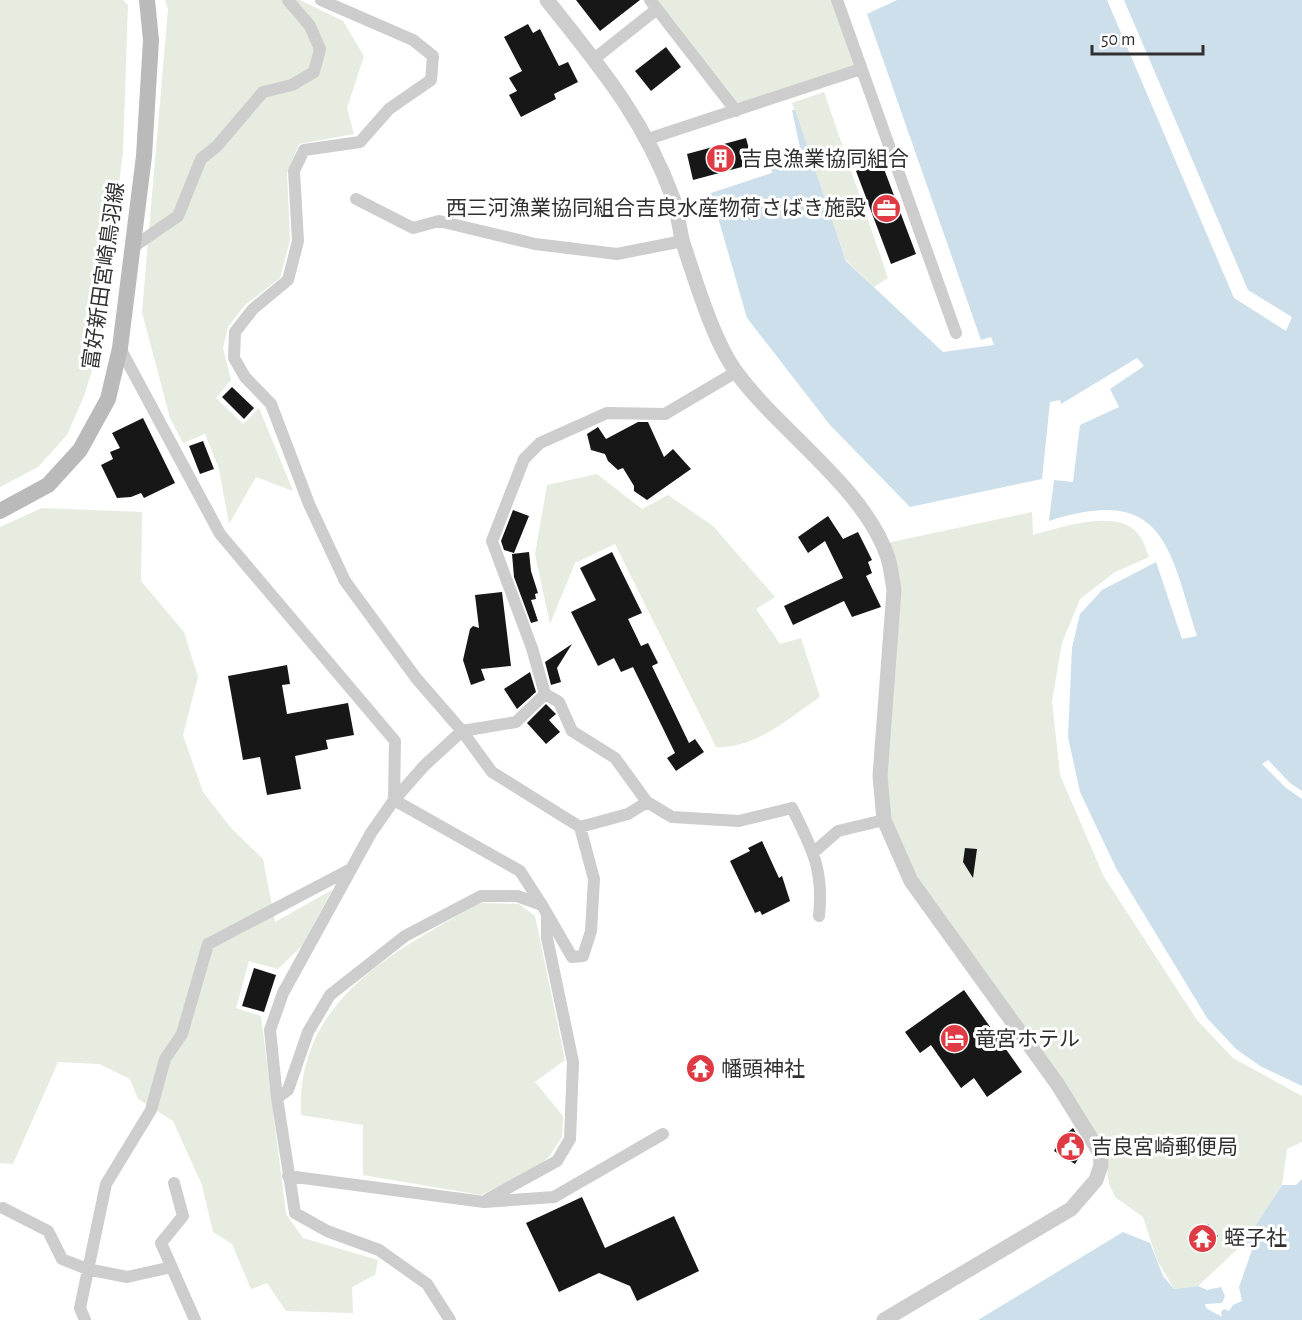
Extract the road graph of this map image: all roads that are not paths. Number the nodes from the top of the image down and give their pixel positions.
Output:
1 (147, 0) edge
2 (288, 0) edge
3 (321, 0) edge
4 (547, 0) edge
5 (837, 0) edge
6 (654, 5) edge
7 (594, 59) junction
8 (861, 69) junction
9 (736, 111) junction
10 (648, 139) junction
11 (356, 200) dead end
12 (683, 241) junction
13 (133, 247) junction
14 (956, 333) dead end
15 (120, 348) junction
16 (736, 372) junction
17 (0, 511) edge
18 (545, 694) junction
19 (462, 731) junction
20 (394, 800) junction
21 (647, 802) junction
22 (884, 820) junction
23 (580, 827) junction
24 (814, 852) junction
25 (351, 869) junction
26 (544, 910) junction
27 (819, 916) dead end
28 (277, 1098) junction
29 (663, 1134) dead end
30 (288, 1176) junction
31 (174, 1182) dead end
32 (484, 1202) junction
33 (3, 1208) dead end
34 (172, 1267) junction
35 (87, 1269) junction
36 (85, 1320) edge
37 (195, 1320) edge
38 (450, 1320) edge
39 (884, 1320) edge

1 - 13 main road, 富好新田宮崎鳥羽線
2 - 13 street
3 - 19 street
4 - 7 street
5 - 8 street
6 - 7 street
6 - 9 street
7 - 10 street
8 - 9 street
8 - 14 street
9 - 10 street
10 - 12 street
11 - 12 street
12 - 16 street
13 - 15 main road, 富好新田宮崎鳥羽線
15 - 17 main road, 富好新田宮崎鳥羽線
15 - 20 street
16 - 18 street
16 - 22 street
18 - 19 street
18 - 21 street
19 - 20 street
19 - 23 street
20 - 25 street
20 - 26 street
21 - 23 street
21 - 24 street
22 - 24 street
22 - 39 street
23 - 26 street
24 - 27 street
25 - 28 street
25 - 35 street
26 - 28 street
26 - 32 street
28 - 30 street
29 - 32 street
30 - 32 street
30 - 38 street
31 - 34 street
33 - 35 street
34 - 35 street
34 - 37 street
35 - 36 street

